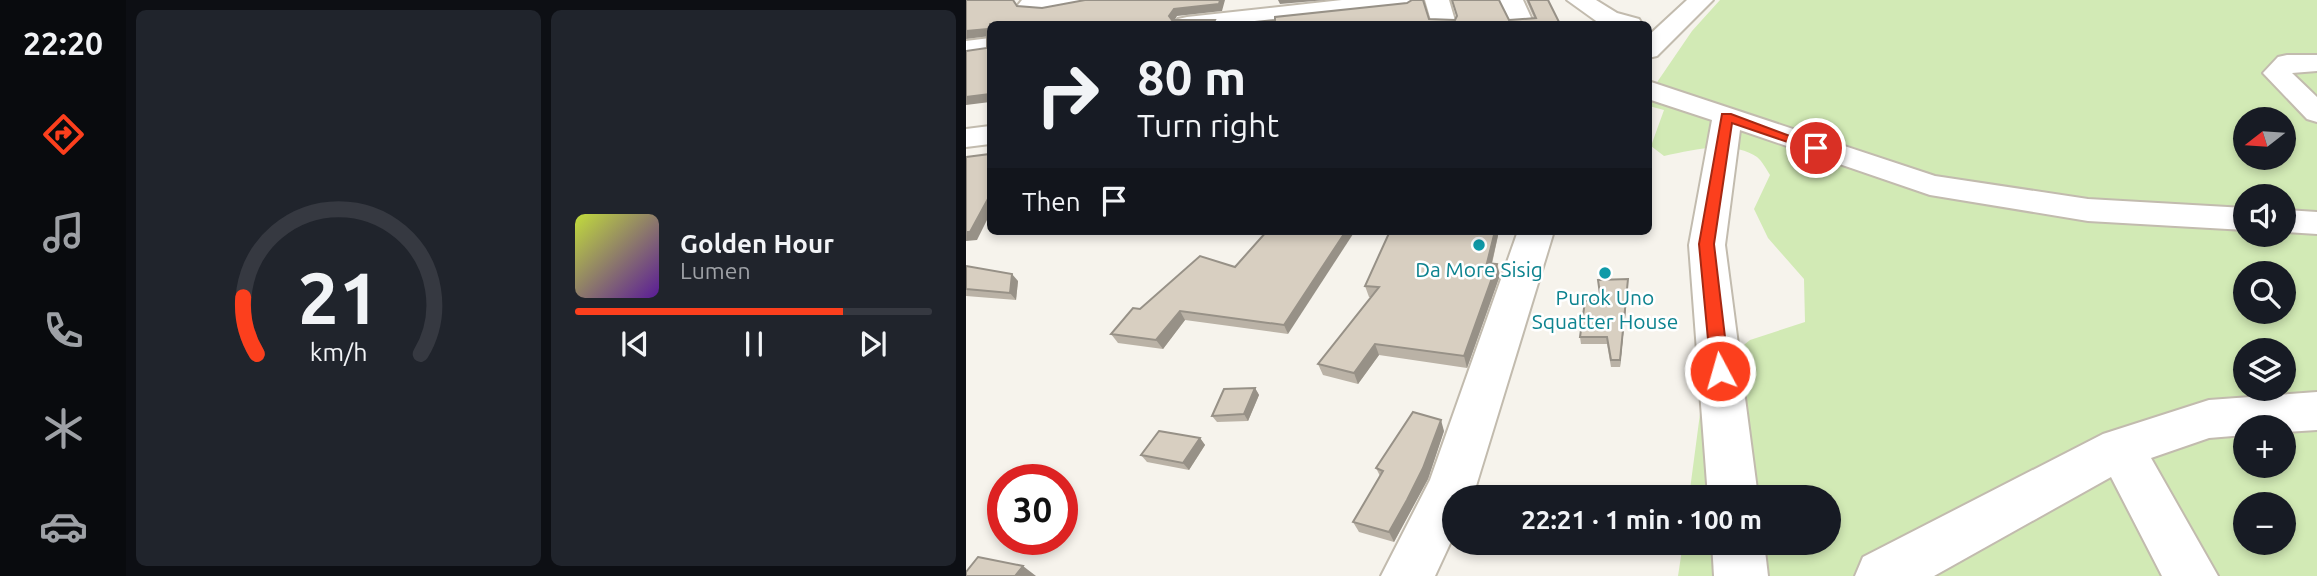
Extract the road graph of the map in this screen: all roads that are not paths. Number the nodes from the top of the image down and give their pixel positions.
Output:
1 (1080, 0) edge
2 (1408, 0) edge
3 (1437, 0) edge
4 (1511, 0) edge
5 (1579, 0) edge
6 (1701, 0) edge
7 (1032, 3) edge
8 (1247, 9) edge
9 (1362, 15) edge
10 (1290, 19) edge
11 (1017, 21) edge
12 (1220, 21) edge
13 (1443, 21) edge
14 (1521, 21) edge
15 (1619, 21) edge
16 (1653, 38) edge
17 (987, 46) edge
18 (966, 49) edge
19 (2317, 63) edge
20 (1652, 90) edge
21 (2317, 113) edge
22 (1727, 117) junction
23 (2233, 218) edge
24 (2296, 222) edge
25 (2317, 223) edge
26 (1535, 235) edge
27 (2311, 419) edge
28 (2120, 448) junction
29 (1732, 485) edge
30 (1739, 555) edge
31 (1408, 576) edge
32 (1741, 576) edge
33 (1882, 576) edge
34 (2191, 576) edge

1 - 7 street
2 - 9 street
3 - 13 street
4 - 14 street
5 - 15 street
6 - 16 street
7 - 11 street
8 - 10 street
8 - 12 street
9 - 10 street
17 - 18 street
19 - 21 street
20 - 22 street
22 - 23 street
22 - 29 street
24 - 25 street
26 - 31 street
27 - 28 street
28 - 33 street
28 - 34 street
30 - 32 street

